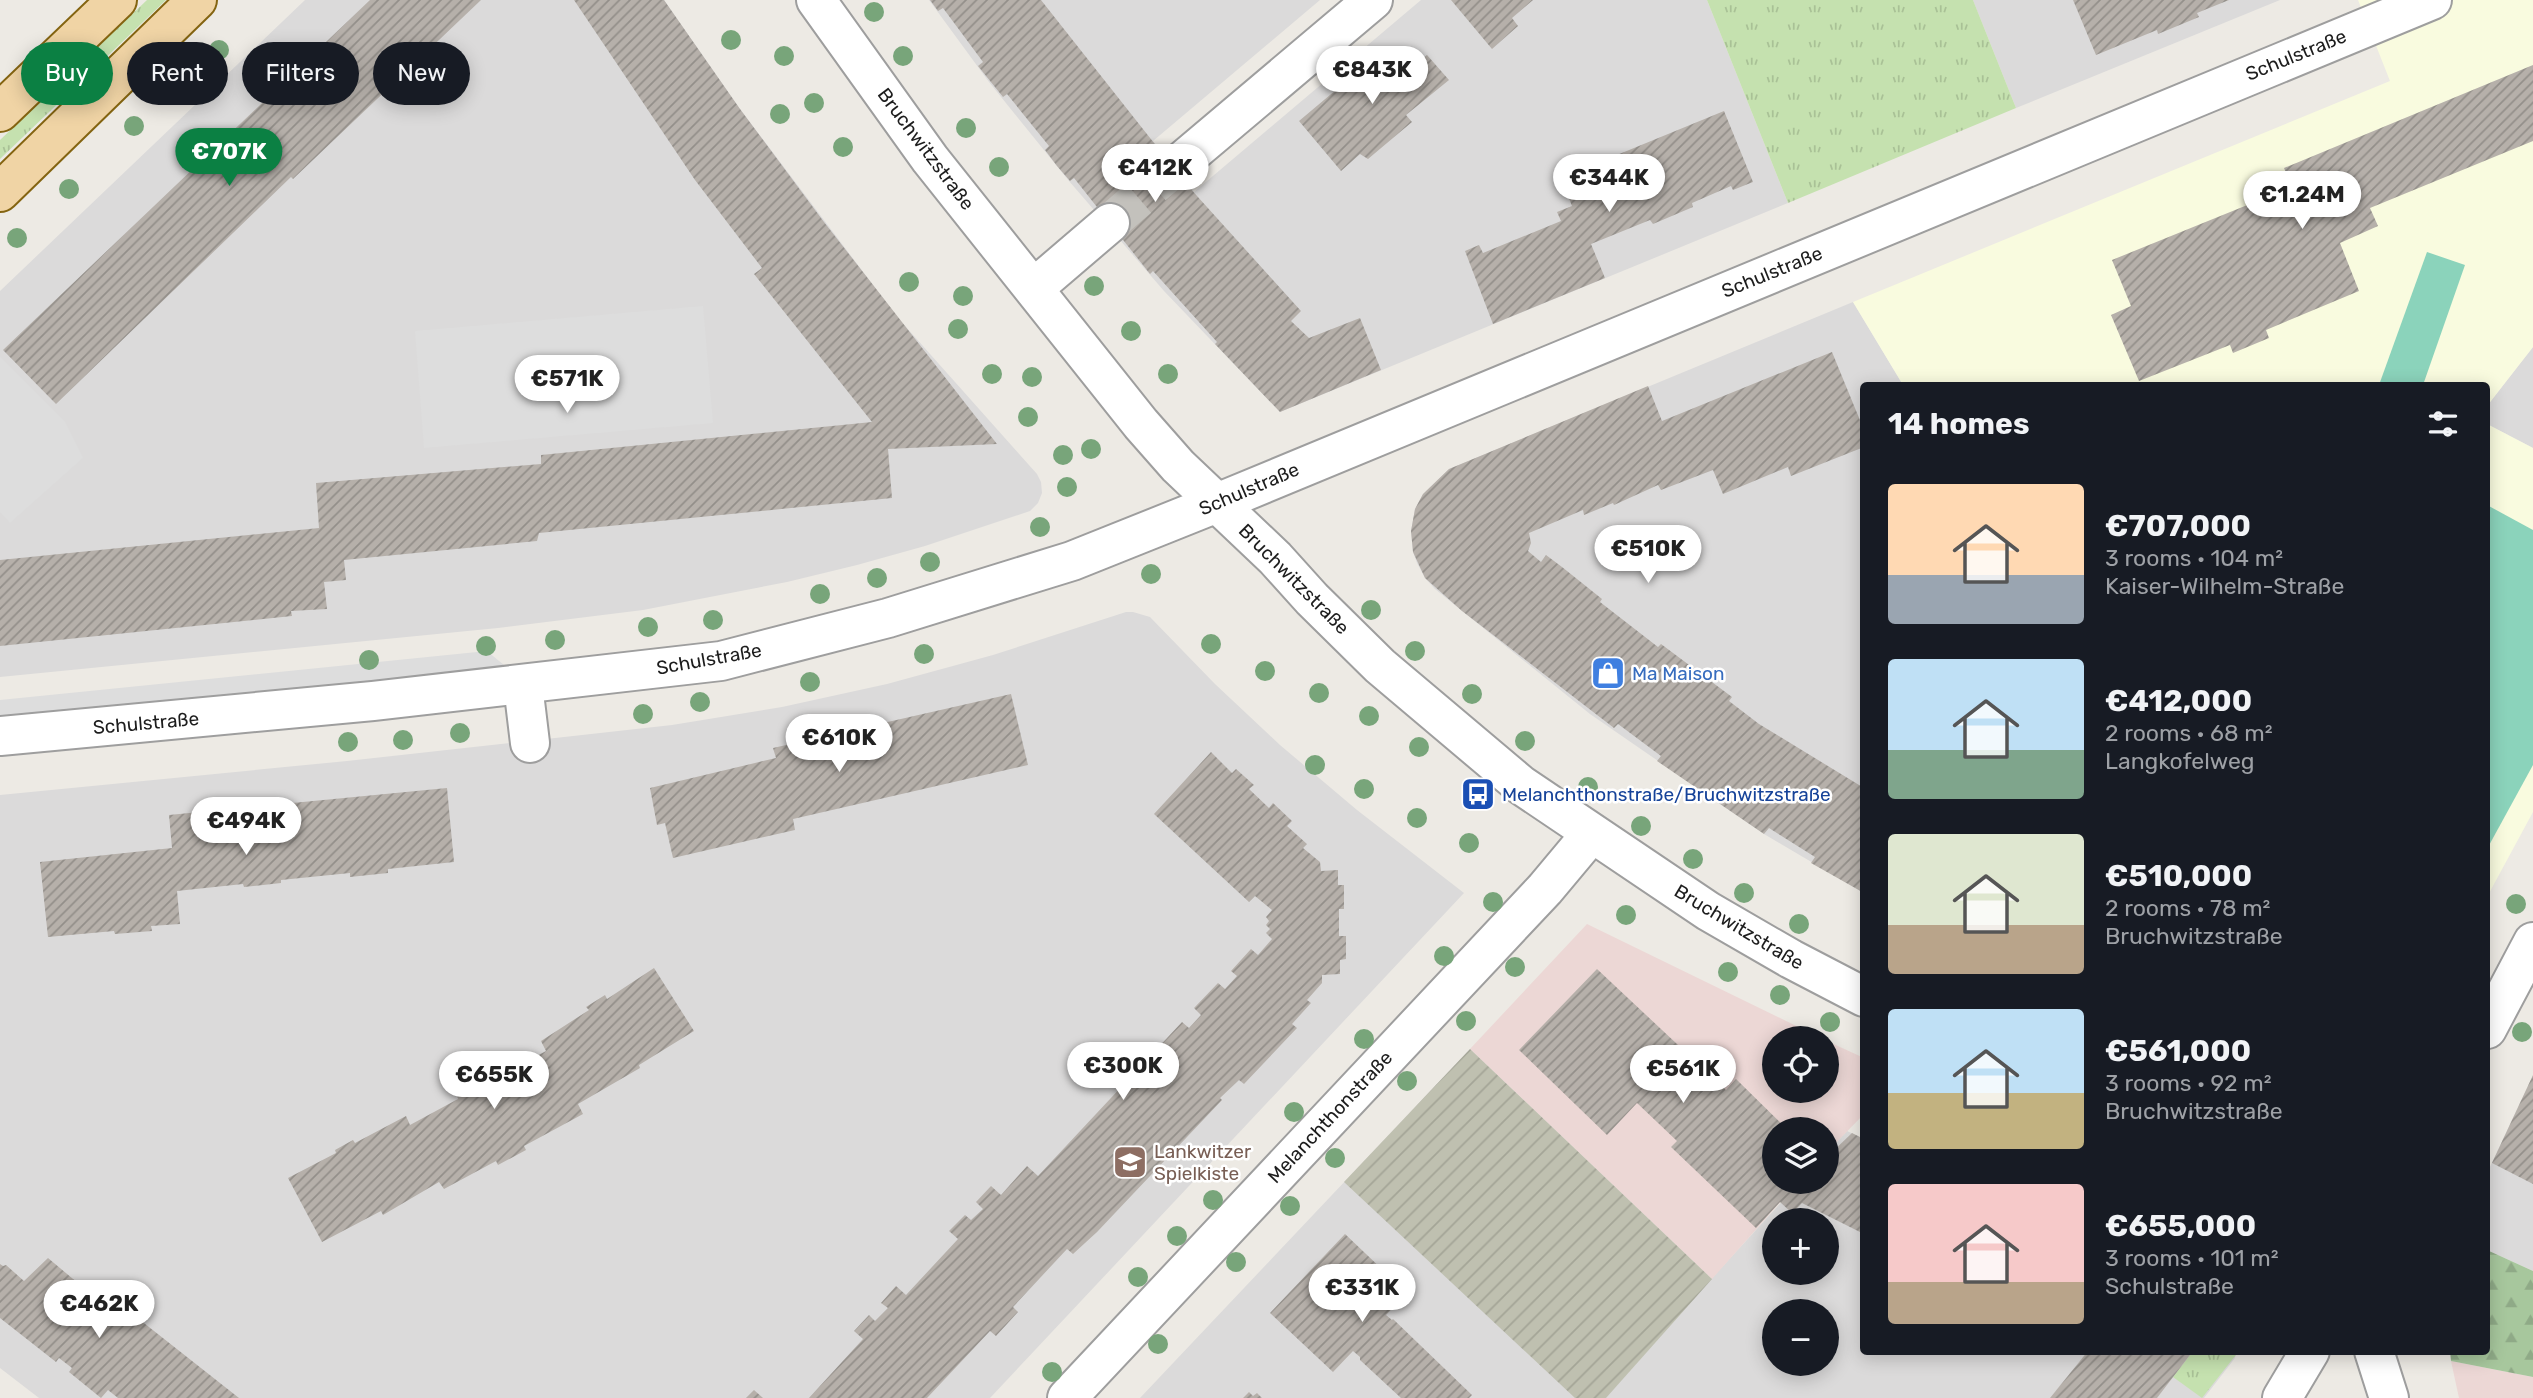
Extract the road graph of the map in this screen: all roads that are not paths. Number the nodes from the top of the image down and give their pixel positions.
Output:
1 (117, 0) edge
2 (197, 0) edge
3 (816, 0) edge
4 (1373, 0) edge
5 (2432, 0) edge
6 (0, 112) edge
7 (1174, 168) tunnel mouth
8 (0, 192) edge
9 (1111, 223) tunnel mouth
10 (1034, 288) junction
11 (1217, 503) junction
12 (523, 685) junction
13 (0, 736) edge
14 (530, 743) dead end
15 (1591, 834) junction
16 (2533, 943) edge
17 (1860, 995) edge
18 (2490, 1023) edge
19 (2308, 1355) edge
20 (2375, 1355) edge
21 (1067, 1398) edge
22 (2282, 1398) edge
23 (2389, 1398) edge

1 - 6 main road
2 - 8 main road
3 - 10 street, Bruchwitzstraße
4 - 7 street
5 - 11 street, Schulstraße
9 - 10 street
10 - 11 street, Bruchwitzstraße
11 - 12 street, Schulstraße
11 - 15 street, Bruchwitzstraße
12 - 13 street, Schulstraße
12 - 14 street
15 - 17 street, Bruchwitzstraße
15 - 21 street, Melanchthonstraße
16 - 18 street
19 - 22 street
20 - 23 street

